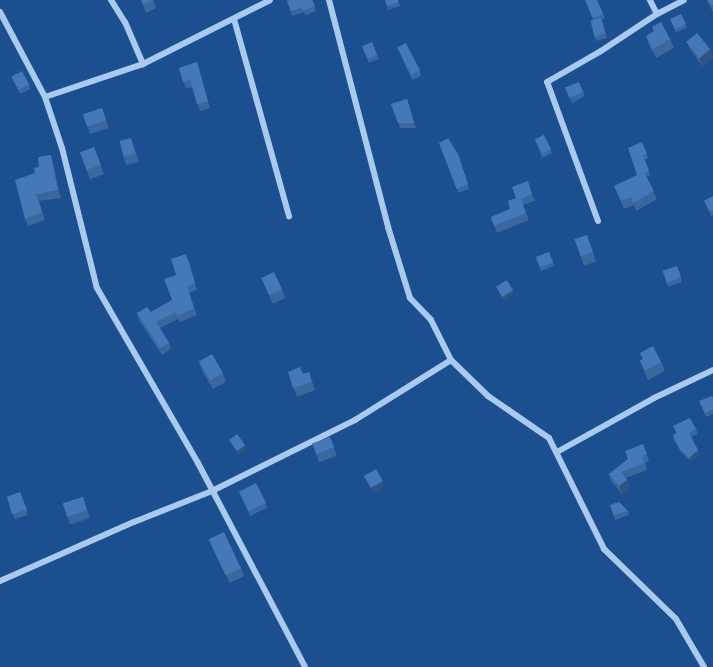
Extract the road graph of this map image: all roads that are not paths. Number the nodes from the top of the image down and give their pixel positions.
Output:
1 (111, 0) edge
2 (270, 0) edge
3 (329, 0) edge
4 (650, 0) edge
5 (684, 0) edge
6 (0, 12) edge
7 (657, 14) junction
8 (234, 19) junction
9 (143, 64) junction
10 (45, 97) junction
11 (289, 216) dead end
12 (598, 221) dead end
13 (451, 360) junction
14 (713, 370) edge
15 (556, 452) junction
16 (212, 491) junction
17 (0, 581) edge
18 (305, 667) edge
19 (704, 667) edge

1 - 9 street
2 - 8 street
3 - 13 street
4 - 7 street
5 - 7 street
6 - 10 street
7 - 12 street
8 - 9 street
8 - 11 street
9 - 10 street
10 - 16 street
13 - 15 street
13 - 16 street
14 - 15 street
15 - 19 street
16 - 17 street
16 - 18 street

